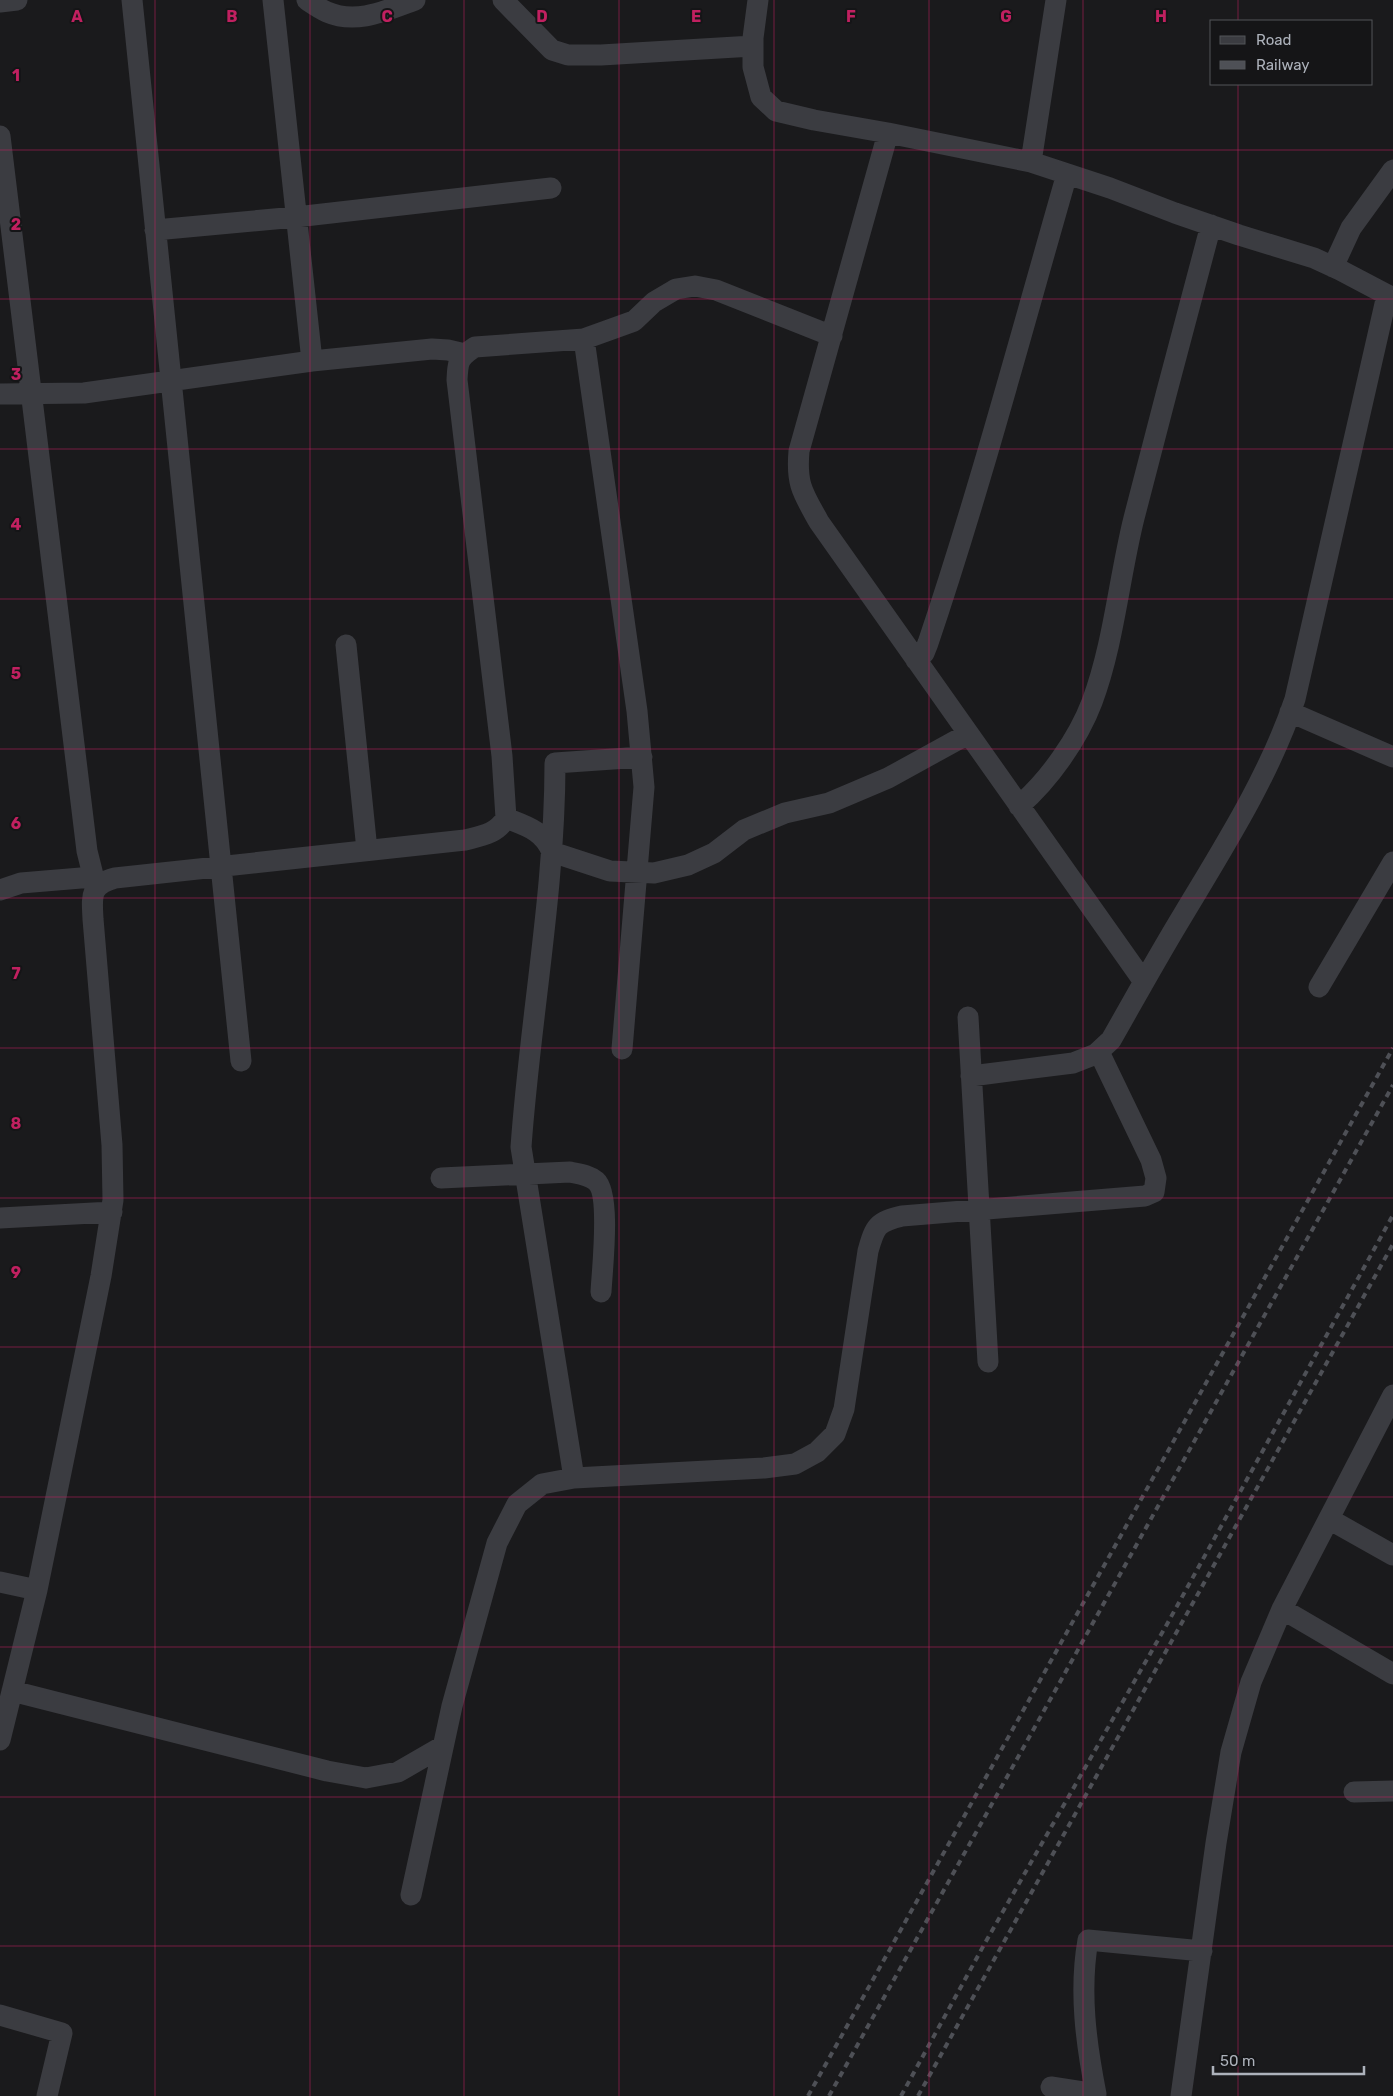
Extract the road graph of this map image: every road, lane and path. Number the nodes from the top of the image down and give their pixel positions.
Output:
1 (17, 0) edge
2 (132, 0) edge
3 (273, 0) edge
4 (307, 0) edge
5 (415, 0) edge
6 (503, 0) edge
7 (758, 0) edge
8 (1056, 0) edge
9 (0, 2) edge
10 (752, 46) junction
11 (888, 133) junction
12 (0, 136) edge
13 (1031, 162) junction
14 (1393, 170) edge
15 (1067, 174) junction
16 (551, 188) dead end
17 (296, 217) junction
18 (1210, 225) junction
19 (155, 230) junction
20 (1333, 267) junction
21 (1390, 297) edge
22 (832, 336) junction
23 (584, 339) junction
24 (465, 354) junction
25 (312, 361) junction
26 (170, 380) junction
27 (0, 394) edge
28 (31, 394) junction
29 (346, 645) dead end
30 (916, 660) junction
31 (1290, 712) junction
32 (968, 734) junction
33 (1393, 756) edge
34 (642, 757) junction
35 (1019, 806) junction
36 (506, 818) junction
37 (367, 850) junction
38 (552, 852) junction
39 (1393, 862) edge
40 (222, 866) junction
41 (638, 872) junction
42 (95, 882) junction
43 (0, 890) edge
44 (1144, 982) junction
45 (1319, 987) dead end
46 (968, 1016) dead end
47 (622, 1049) dead end
48 (1100, 1052) junction
49 (242, 1061) dead end
50 (971, 1076) junction
51 (525, 1175) junction
52 (441, 1178) dead end
53 (979, 1209) junction
54 (112, 1212) junction
55 (0, 1218) edge
56 (601, 1292) dead end
57 (988, 1362) dead end
58 (1393, 1395) edge
59 (574, 1478) junction
60 (1329, 1519) junction
61 (1393, 1554) edge
62 (0, 1582) edge
63 (37, 1590) junction
64 (1282, 1609) junction
65 (1393, 1674) edge
66 (12, 1691) junction
67 (0, 1740) edge
68 (443, 1746) junction
69 (1393, 1791) edge
70 (1354, 1792) dead end
71 (411, 1895) dead end
72 (1202, 1951) junction
73 (0, 2015) edge
74 (1051, 2087) dead end
75 (47, 2096) edge
76 (1181, 2096) edge

1 - 9 street
2 - 19 street
3 - 17 street
4 - 5 street
6 - 10 street
7 - 10 street
8 - 13 street
10 - 11 street
11 - 13 street
11 - 22 street
12 - 28 street
13 - 15 street
14 - 20 street
15 - 18 street
15 - 30 street
16 - 17 street
17 - 19 street
17 - 25 street
18 - 20 street
18 - 35 street
19 - 26 street
20 - 21 street
21 - 31 street
22 - 23 street
22 - 30 street
23 - 24 street
23 - 34 street
24 - 25 street
24 - 36 street
25 - 26 street
26 - 28 street
26 - 40 street
27 - 28 street
28 - 42 street
29 - 37 street
30 - 32 street
31 - 33 street
31 - 44 street
32 - 35 street
32 - 41 street
34 - 38 street
34 - 41 street
35 - 44 street
36 - 37 street
36 - 38 street
37 - 40 street
38 - 41 street
38 - 51 street
39 - 45 street
40 - 42 street
40 - 49 street
41 - 47 street
42 - 43 street
42 - 54 street
44 - 48 street
46 - 50 street
48 - 50 street
48 - 53 street
50 - 53 street
51 - 52 street
51 - 56 street
51 - 59 street
53 - 57 street
53 - 59 street
54 - 55 street
54 - 63 street
58 - 60 street
59 - 68 street
60 - 61 street
60 - 64 street
62 - 63 street
63 - 66 street
64 - 65 street
64 - 72 street
66 - 67 street
66 - 68 street
68 - 71 street
69 - 70 street
72 - 74 street
72 - 76 street
73 - 75 street

